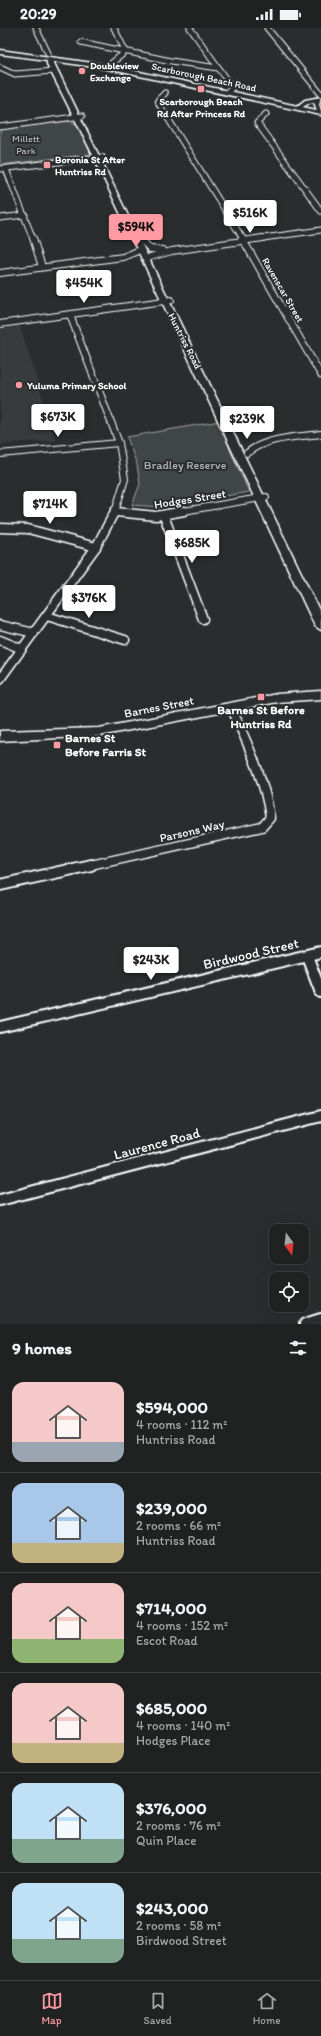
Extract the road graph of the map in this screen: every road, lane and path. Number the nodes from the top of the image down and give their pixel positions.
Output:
1 (36, 28) edge
2 (114, 28) edge
3 (190, 28) edge
4 (267, 28) edge
5 (82, 42) dead end
6 (125, 51) junction
7 (0, 52) edge
8 (29, 57) junction
9 (53, 58) junction
10 (0, 67) edge
11 (107, 67) junction
12 (218, 68) junction
13 (54, 70) junction
14 (225, 91) junction
15 (165, 93) dead end
16 (321, 94) edge
17 (321, 100) edge
18 (301, 108) junction
19 (320, 111) edge
20 (266, 114) dead end
21 (80, 117) junction
22 (0, 126) edge
23 (100, 157) junction
24 (3, 169) edge
25 (321, 211) edge
26 (25, 215) junction
27 (0, 218) edge
28 (321, 230) edge
29 (142, 240) junction
30 (244, 241) junction
31 (140, 250) junction
32 (172, 251) junction
33 (123, 257) junction
34 (147, 258) junction
35 (42, 267) junction
36 (0, 273) edge
37 (168, 301) junction
38 (70, 315) junction
39 (0, 324) edge
40 (321, 375) edge
41 (321, 434) edge
42 (119, 444) junction
43 (247, 453) junction
44 (0, 454) edge
45 (264, 497) junction
46 (116, 512) junction
47 (164, 516) junction
48 (0, 528) edge
49 (96, 547) junction
50 (321, 607) edge
51 (47, 616) junction
52 (203, 619) dead end
53 (0, 625) edge
54 (321, 626) edge
55 (34, 633) junction
56 (0, 640) edge
57 (125, 640) dead end
58 (22, 649) junction
59 (0, 679) edge
60 (321, 689) edge
61 (307, 695) junction
62 (321, 695) edge
63 (321, 702) edge
64 (232, 710) junction
65 (0, 736) edge
66 (0, 741) edge
67 (0, 885) edge
68 (321, 952) edge
69 (307, 956) junction
70 (321, 992) edge
71 (0, 1027) edge
72 (321, 1116) edge
73 (0, 1200) edge
74 (321, 1319) edge
75 (306, 1324) edge

1 - 9 street, Huntriss Road
2 - 6 street
3 - 12 street
4 - 16 street
5 - 6 street
6 - 11 street
6 - 12 street
7 - 8 main road, Scarborough Beach Road
8 - 9 main road, Scarborough Beach Road
8 - 13 main road
9 - 11 main road, Scarborough Beach Road
9 - 13 main road, Huntriss Road
9 - 21 main road, Huntriss Road
10 - 13 street
11 - 14 main road, Scarborough Beach Road
12 - 14 street
13 - 21 main road, Huntriss Road
14 - 18 main road, Scarborough Beach Road
15 - 30 street, Ravenscar Street
17 - 18 main road
17 - 19 main road
18 - 19 main road, Scarborough Beach Road
20 - 25 street
21 - 22 street
21 - 23 main road, Huntriss Road
23 - 24 street
23 - 29 main road, Huntriss Road
23 - 31 main road, Huntriss Road
24 - 26 street
26 - 27 street
26 - 35 street
28 - 30 street
29 - 32 street
29 - 34 main road, Huntriss Road
30 - 32 street
30 - 40 street, Ravenscar Street
31 - 33 street
31 - 34 main road, Huntriss Road
32 - 34 street
33 - 34 street
33 - 35 street
34 - 37 main road, Huntriss Road
35 - 36 street
37 - 38 street
37 - 43 main road, Huntriss Road
37 - 45 main road, Huntriss Road
38 - 39 street
38 - 42 street
41 - 43 street
42 - 44 street
42 - 46 street
43 - 45 main road, Huntriss Road
45 - 47 street, Hodges Street
45 - 50 main road, Huntriss Road
45 - 54 main road, Huntriss Road
46 - 47 street, Hodges Street
46 - 49 street
47 - 52 street
48 - 49 street
49 - 51 street
51 - 55 street
51 - 57 street
53 - 55 street
55 - 58 street
56 - 58 street
58 - 59 street
60 - 61 main road
61 - 62 main road, Barnes Street
61 - 64 main road, Barnes Street
63 - 64 main road, Barnes Street
64 - 65 main road, Barnes Street
64 - 66 main road, Barnes Street
64 - 67 street, Parsons Way
68 - 69 street, Birdwood Street
69 - 70 street
69 - 71 street, Birdwood Street
72 - 73 street, Laurence Road
74 - 75 street

